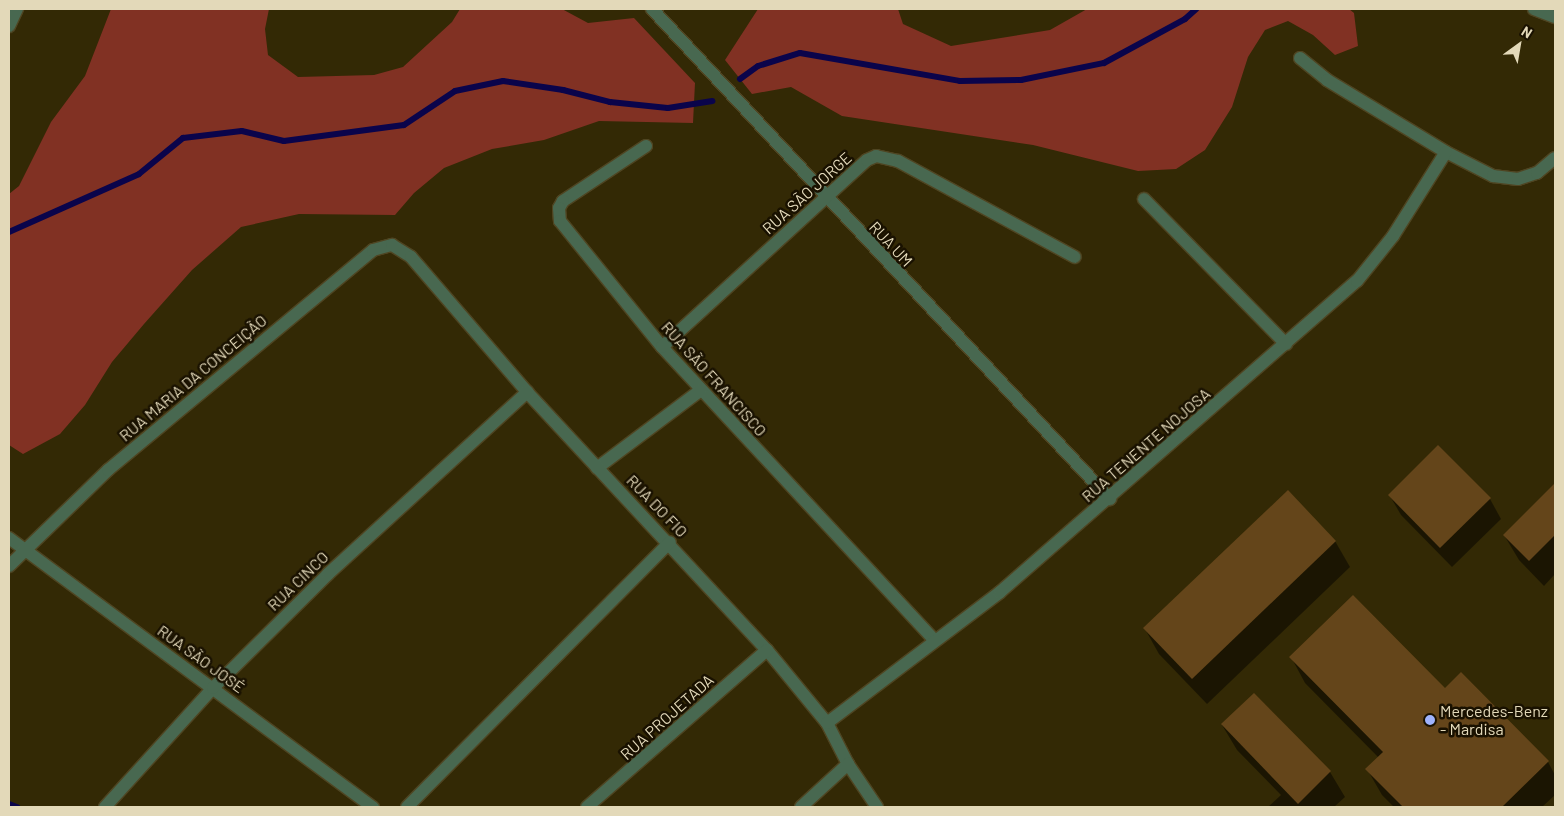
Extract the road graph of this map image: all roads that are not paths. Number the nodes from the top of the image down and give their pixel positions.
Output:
1 (18, 9) edge
2 (652, 9) edge
3 (1534, 9) edge
4 (1555, 17) edge
5 (9, 26) edge
6 (1300, 58) dead end
7 (646, 146) dead end
8 (1446, 152) junction
9 (1555, 158) edge
10 (825, 198) junction
11 (1144, 198) dead end
12 (392, 245) joint
13 (1075, 257) dead end
14 (1286, 344) junction
15 (662, 347) junction
16 (701, 390) junction
17 (527, 392) junction
18 (597, 468) junction
19 (1110, 499) junction
20 (9, 538) edge
21 (670, 542) junction
22 (24, 551) junction
23 (9, 566) edge
24 (934, 640) junction
25 (767, 650) junction
26 (213, 688) junction
27 (827, 723) junction
28 (848, 764) junction
29 (105, 807) edge
30 (373, 807) edge
31 (407, 807) edge
32 (587, 807) edge
33 (802, 807) edge
34 (877, 807) edge

1 - 5 street
2 - 10 street, RUA UM
3 - 4 street
6 - 8 street
7 - 15 street, RUA SÃO FRANCISCO
8 - 9 street
8 - 14 street, RUA TENENTE NOJOSA
10 - 13 street, RUA SÃO JORGE
10 - 15 street, RUA SÃO JORGE
10 - 19 street, RUA UM
11 - 14 street
12 - 17 street, RUA DO FIO
12 - 22 street, RUA MARIA DA CONCEIÇÃO
14 - 19 street, RUA TENENTE NOJOSA
15 - 16 street, RUA SÃO FRANCISCO
16 - 18 street
16 - 24 street, RUA SÃO FRANCISCO
17 - 18 street, RUA DO FIO
17 - 26 street, RUA CINCO
18 - 21 street, RUA DO FIO
19 - 24 street, RUA TENENTE NOJOSA
20 - 22 street, RUA SÃO JOSÉ
21 - 25 street, RUA DO FIO
21 - 31 street
22 - 23 street, RUA MARIA DA CONCEIÇÃO
22 - 26 street, RUA SÃO JOSÉ
24 - 27 street, RUA TENENTE NOJOSA
25 - 27 street, RUA DO FIO
25 - 32 street, RUA PROJETADA
26 - 29 street, RUA CINCO
26 - 30 street, RUA SÃO JOSÉ
27 - 28 street, RUA DO FIO
28 - 33 street
28 - 34 street, RUA DO FIO

